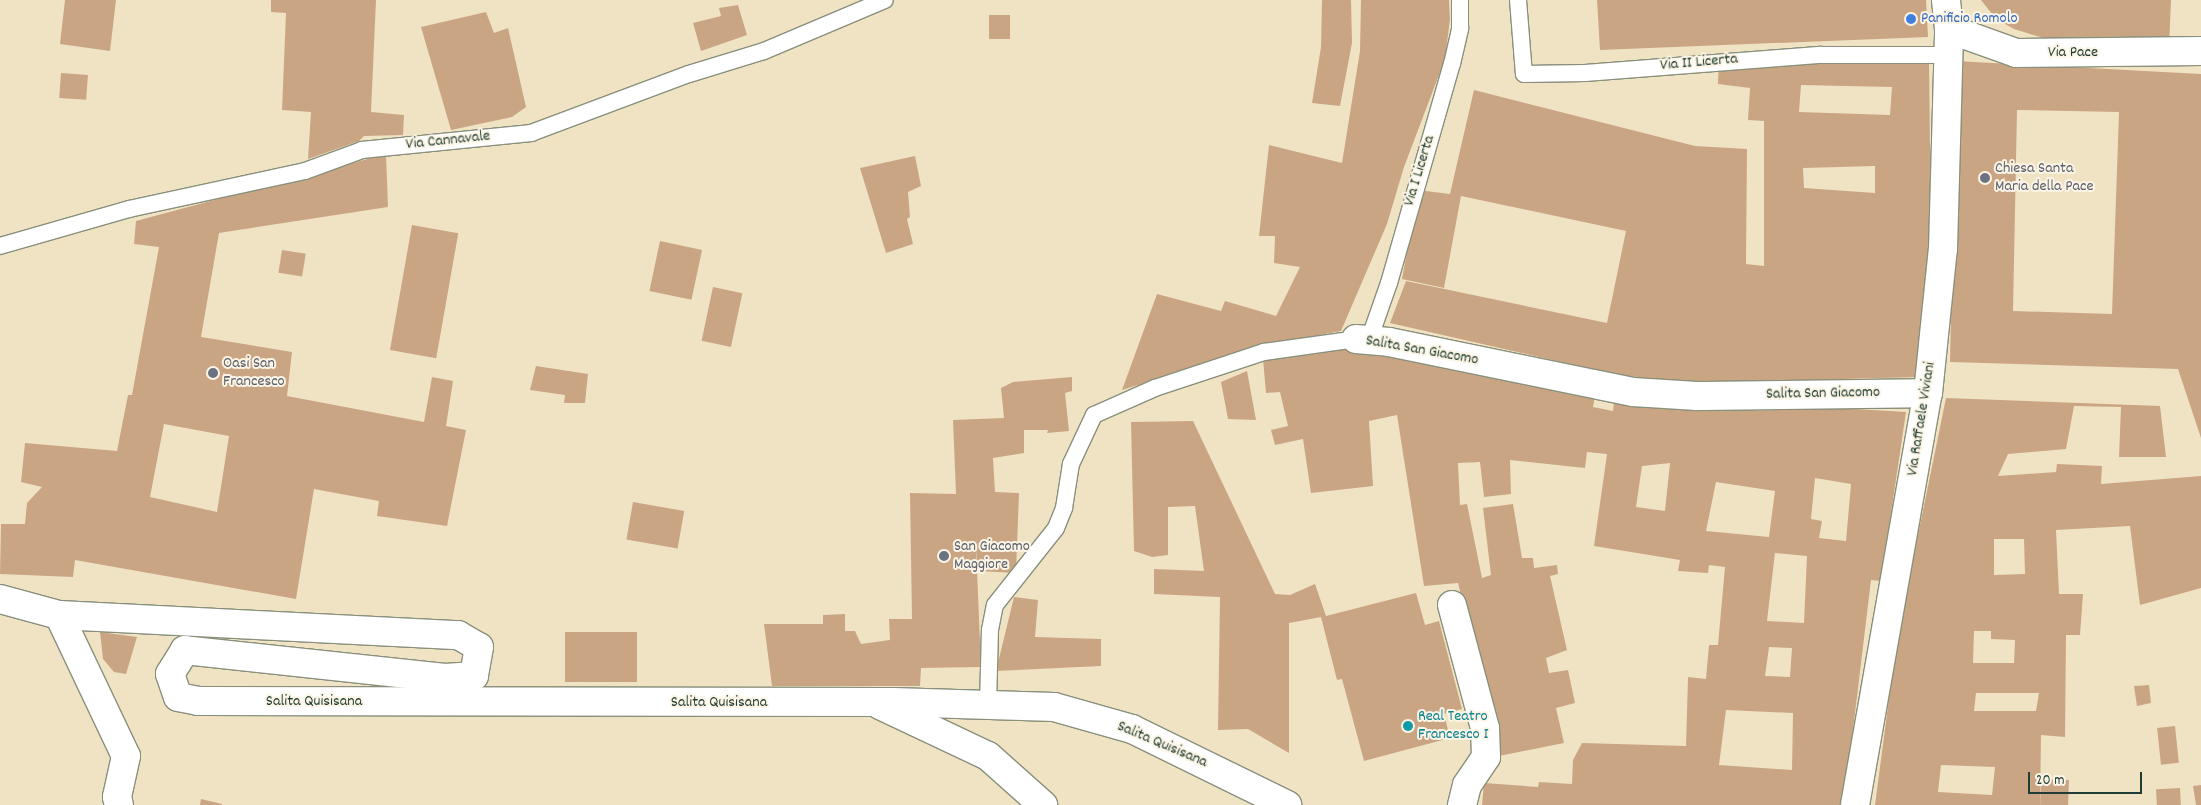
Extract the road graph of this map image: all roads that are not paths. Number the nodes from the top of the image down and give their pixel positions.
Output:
1 (885, 0) edge
2 (1460, 0) edge
3 (1518, 0) edge
4 (1946, 0) edge
5 (1948, 42) junction
6 (2201, 52) edge
7 (0, 246) edge
8 (1362, 340) junction
9 (1928, 393) junction
10 (0, 599) edge
11 (1452, 605) dead end
12 (59, 615) junction
13 (872, 702) junction
14 (988, 705) junction
15 (119, 805) edge
16 (1043, 805) edge
17 (1287, 805) edge
18 (1462, 805) edge
19 (1855, 805) edge

1 - 7 lane, Via Cannavale
2 - 8 lane, Via I Licerta
3 - 5 lane, Via II Licerta
4 - 5 street, Via Raffaele Viviani
5 - 6 street, Via Pace
5 - 9 street, Via Raffaele Viviani
8 - 9 street, Salita San Giacomo
8 - 14 lane, Salita San Giacomo
9 - 19 street, Via Raffaele Viviani
10 - 12 street, Salita Quisisana
11 - 18 street
12 - 13 street, Salita Quisisana
12 - 15 street
13 - 14 street, Salita Quisisana
13 - 16 street
14 - 17 street, Salita Quisisana

